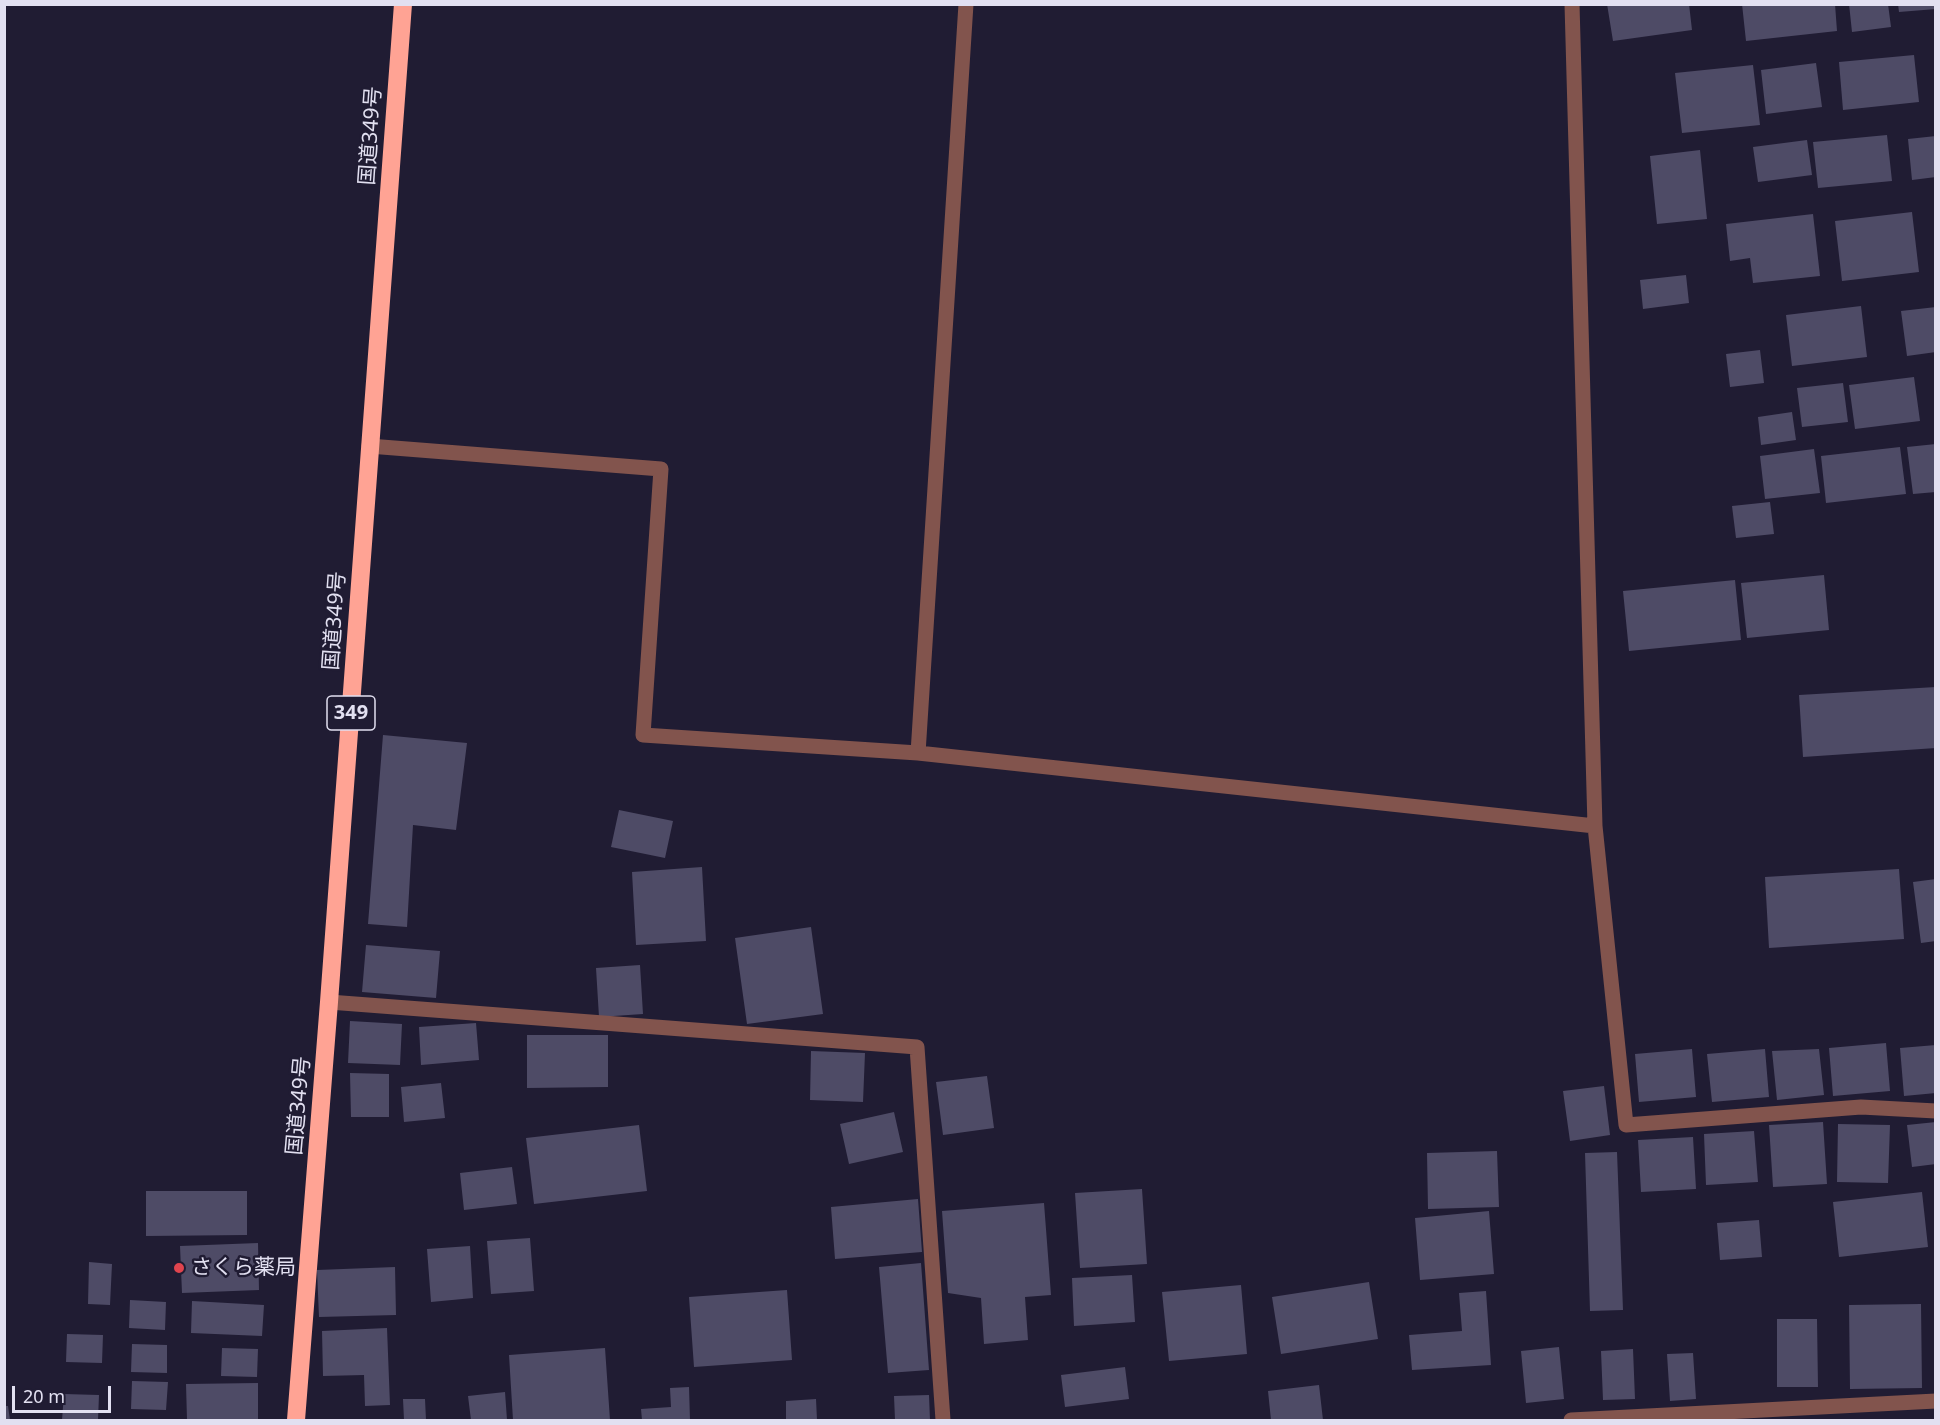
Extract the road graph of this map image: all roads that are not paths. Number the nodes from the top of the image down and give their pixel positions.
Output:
1 (403, 4) edge
2 (966, 4) edge
3 (1572, 4) edge
4 (369, 446) junction
5 (918, 753) junction
6 (1595, 826) junction
7 (329, 1002) junction
8 (1935, 1111) edge
9 (1935, 1401) edge
10 (296, 1420) edge
11 (943, 1420) edge
12 (1571, 1420) edge

1 - 4 highway, 国道349号 / 349
2 - 5 street
3 - 6 street
4 - 5 street
4 - 7 highway, 国道349号 / 349
5 - 6 street
6 - 8 street
7 - 10 highway, 国道349号 / 349
7 - 11 street
9 - 12 street

